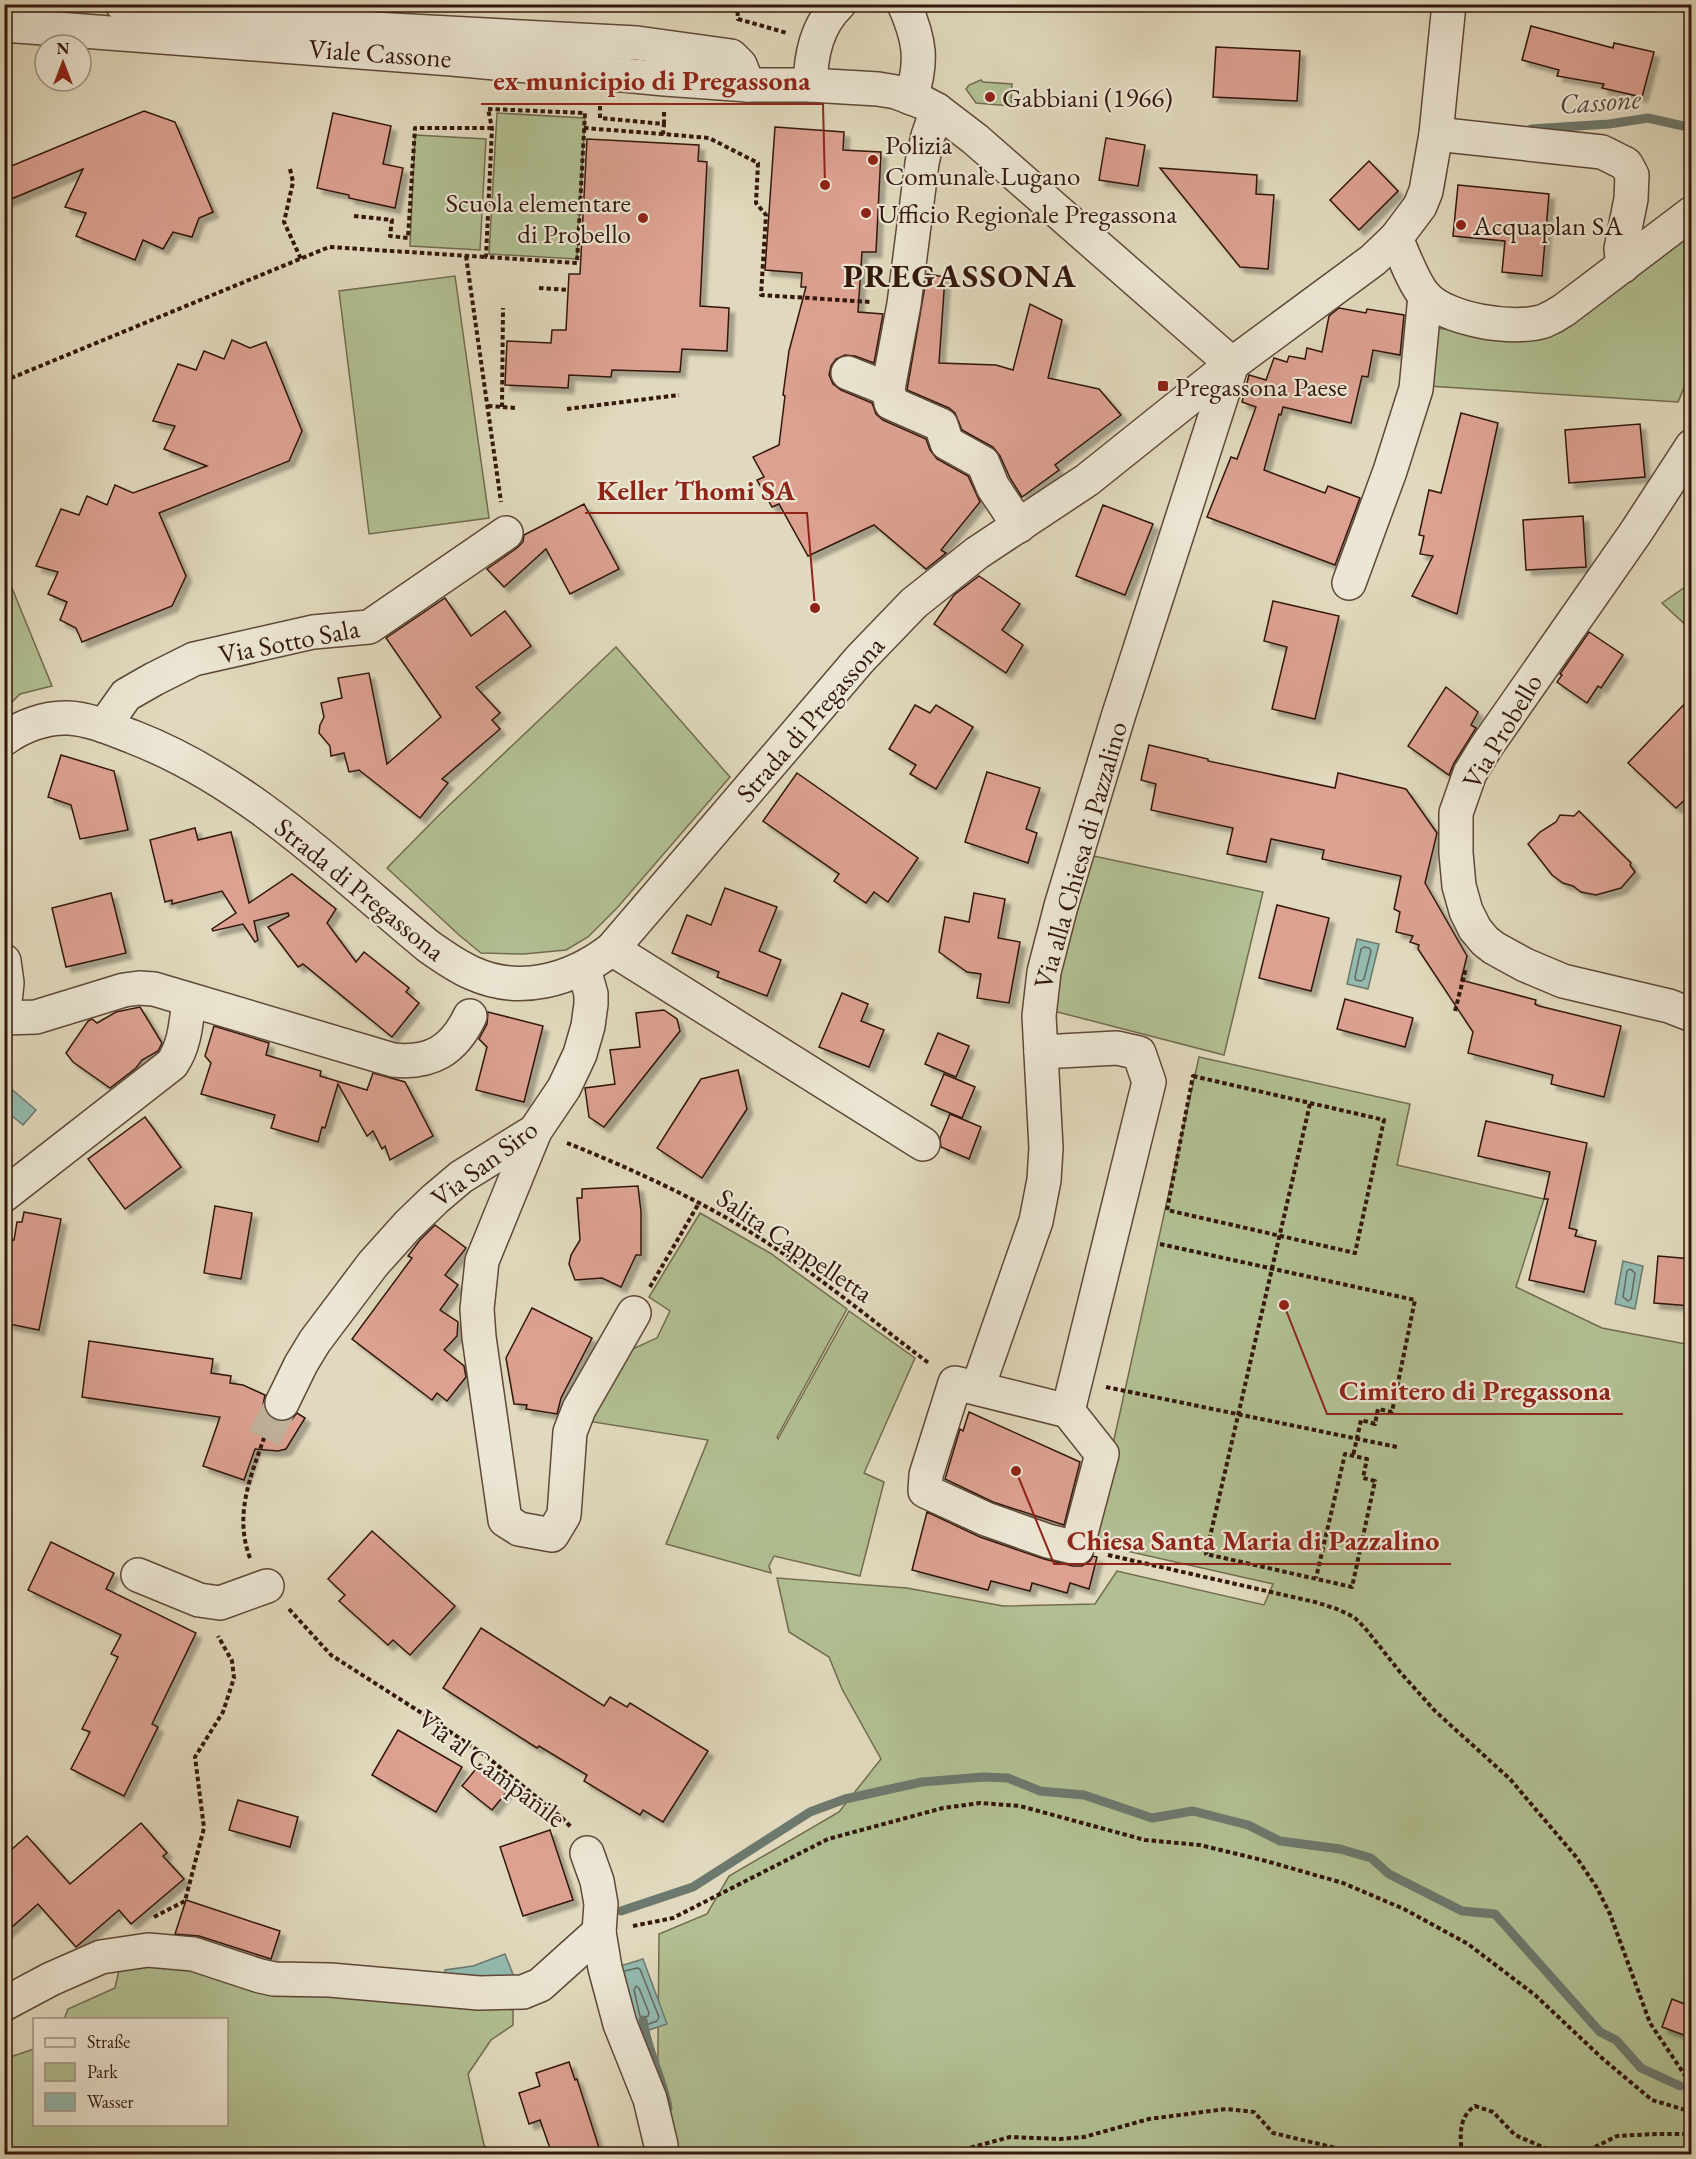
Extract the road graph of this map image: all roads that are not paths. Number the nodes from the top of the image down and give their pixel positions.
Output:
1 (122, 4) edge
2 (839, 4) edge
3 (904, 4) edge
4 (1449, 4) edge
5 (4, 25) edge
6 (748, 85) junction
7 (810, 85) junction
8 (924, 104) junction
9 (1436, 134) junction
10 (1692, 213) edge
11 (1396, 238) junction
12 (1623, 266) junction
13 (1425, 296) junction
14 (1232, 364) junction
15 (848, 373) dead end
16 (888, 389) junction
17 (1692, 446) edge
18 (1019, 526) junction
19 (506, 533) road end
20 (1350, 583) dead end
21 (104, 726) junction
22 (4, 740) edge
23 (612, 949) junction
24 (4, 960) edge
25 (584, 969) junction
26 (189, 1000) junction
27 (4, 1012) edge
28 (1692, 1015) edge
29 (470, 1016) dead end
30 (4, 1018) edge
31 (1041, 1052) junction
32 (535, 1131) junction
33 (923, 1144) dead end
34 (4, 1195) edge
35 (634, 1313) road end
36 (966, 1385) junction
37 (1072, 1396) junction
38 (284, 1399) tunnel mouth
39 (138, 1575) dead end
40 (267, 1586) road end
41 (587, 1853) road end
42 (599, 1932) junction
43 (4, 2004) edge
44 (661, 2154) edge

1 - 6 street
2 - 7 street
3 - 8 street
4 - 9 street, Strada di Pregassona
5 - 6 street, Viale Cassone
6 - 7 street, Viale Cassone
7 - 8 street, Viale Cassone
8 - 14 street, Viale Cassone
8 - 16 street
9 - 11 street, Strada di Pregassona
9 - 12 street
10 - 12 street
11 - 13 street
11 - 14 street, Strada di Pregassona
12 - 13 street
13 - 20 street
14 - 18 street, Strada di Pregassona
14 - 31 street, Via alla Chiesa di Pazzalino
15 - 16 street
16 - 18 street
17 - 28 street, Via Probello
18 - 23 street, Strada di Pregassona
19 - 21 street, Via Sotto Sala
21 - 22 street, Strada di Pregassona
21 - 25 street, Strada di Pregassona
23 - 25 street, Strada di Pregassona
23 - 33 street
24 - 27 street
25 - 32 street, Via San Siro
26 - 29 street
26 - 30 street
26 - 34 street
31 - 36 street, Via alla Chiesa di Pazzalino
31 - 37 street
32 - 35 street
32 - 38 street, Via San Siro
36 - 37 street
36 - 37 street, Via alla Chiesa di Pazzalino
39 - 40 street
41 - 42 street, Via al Campanile
42 - 43 street
42 - 44 street, Via al Campanile

